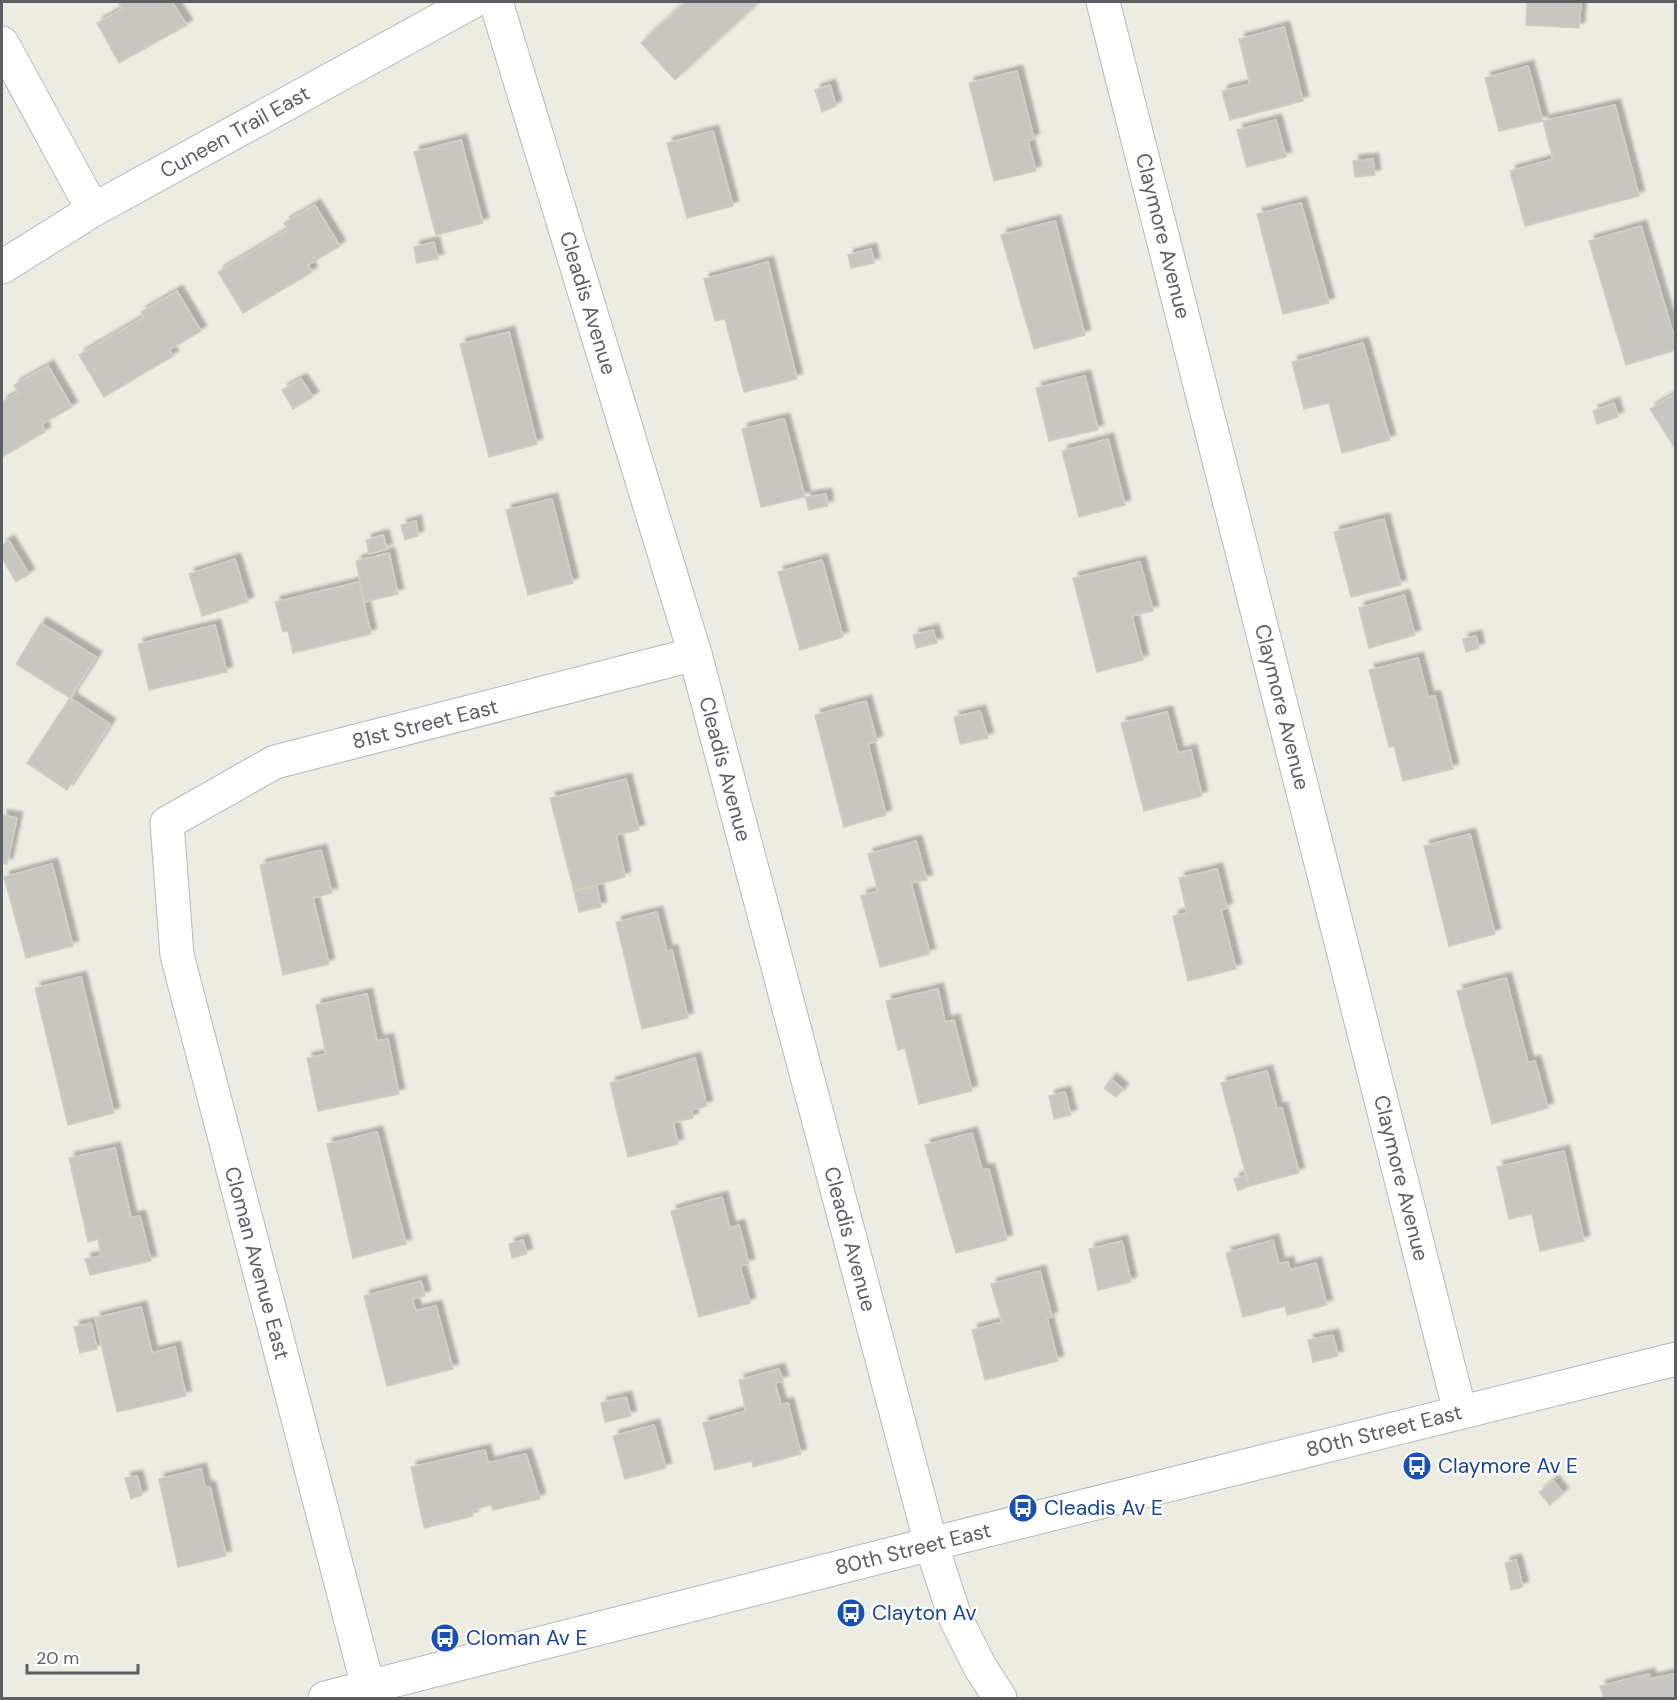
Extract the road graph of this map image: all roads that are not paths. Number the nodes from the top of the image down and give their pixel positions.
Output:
1 (472, 2) edge
2 (496, 2) edge
3 (1103, 2) edge
4 (2, 43) edge
5 (93, 210) junction
6 (2, 267) edge
7 (695, 654) junction
8 (167, 823) joint
9 (1676, 1359) edge
10 (1461, 1412) junction
11 (931, 1544) junction
12 (370, 1693) edge
13 (325, 1698) edge
14 (1000, 1698) edge

1 - 5 street, Cuneen Trail East
2 - 7 street, Cleadis Avenue
3 - 10 street, Claymore Avenue
4 - 5 street
5 - 6 street, Cuneen Trail East
7 - 8 street, 81st Street East
7 - 11 street, Cleadis Avenue
8 - 12 street, Cloman Avenue East
9 - 10 street, 80th Street East
10 - 11 street, 80th Street East
11 - 12 street, 80th Street East
11 - 14 street, Cleadis Avenue
12 - 13 street, 80th Street East

